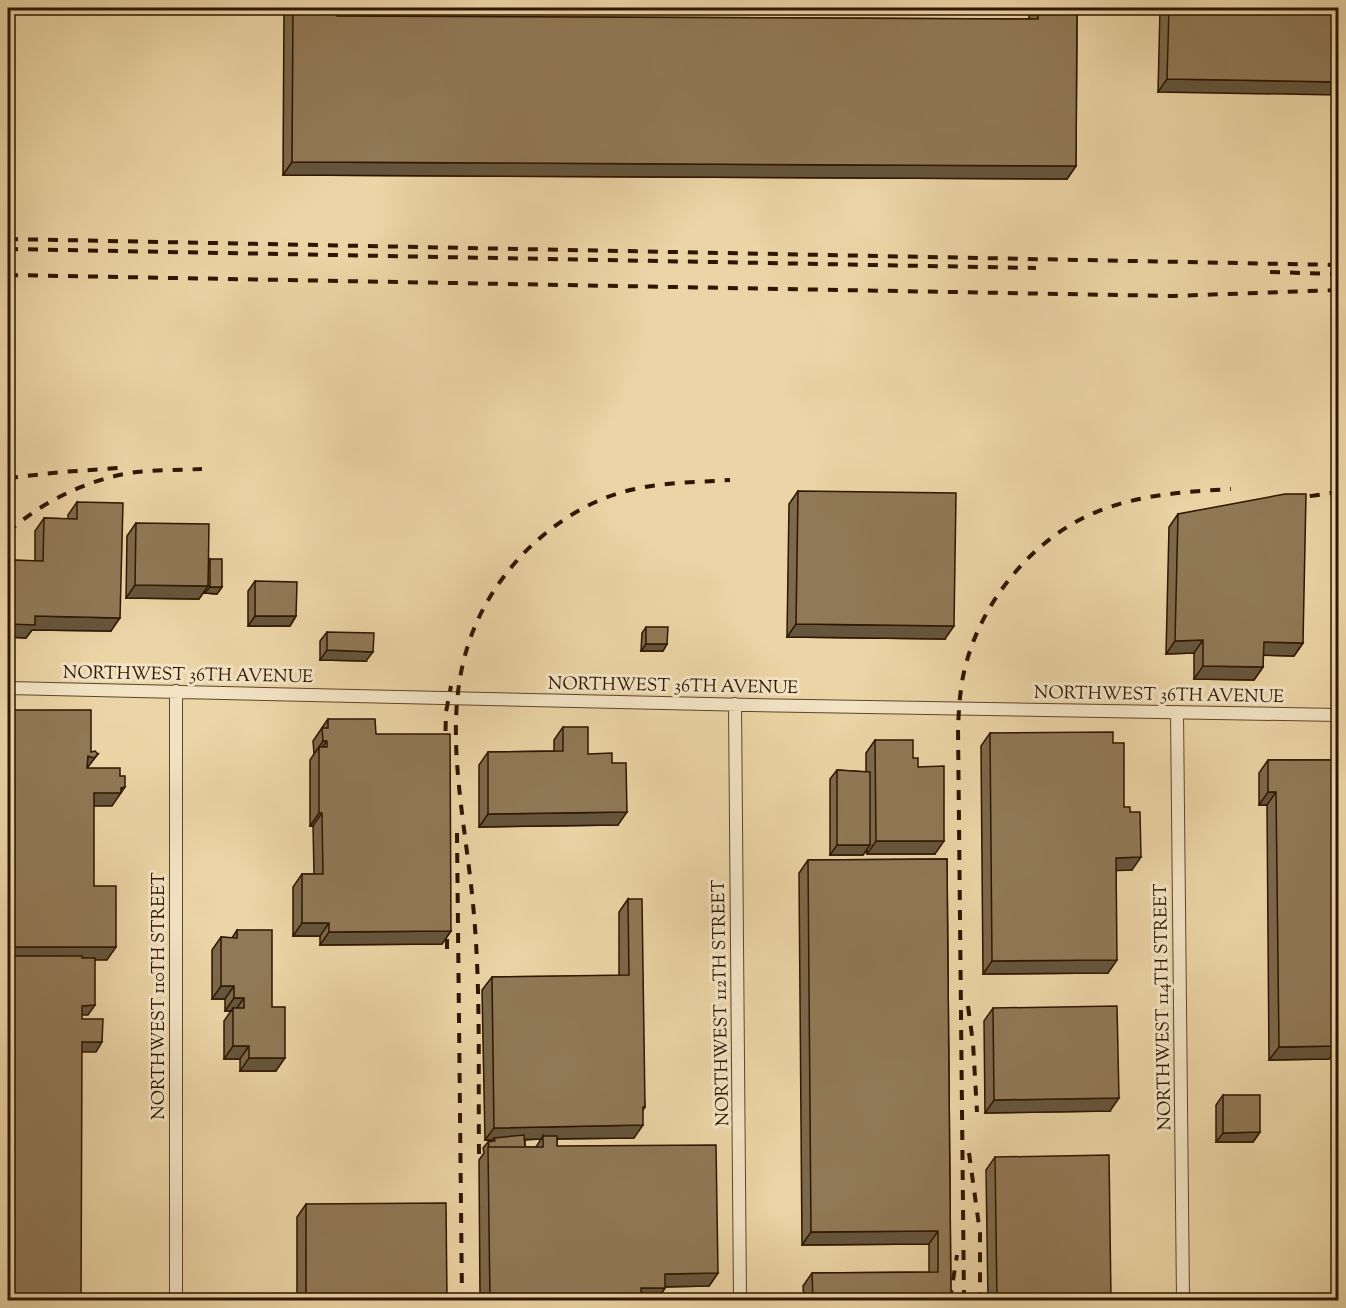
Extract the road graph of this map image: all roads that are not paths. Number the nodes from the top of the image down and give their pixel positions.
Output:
1 (8, 688) edge
2 (176, 691) junction
3 (735, 704) junction
4 (1178, 712) junction
5 (1338, 715) edge
6 (176, 1300) edge
7 (740, 1300) edge
8 (1183, 1300) edge

1 - 2 street, NORTHWEST 36TH AVENUE
2 - 3 street, NORTHWEST 36TH AVENUE
2 - 6 street, NORTHWEST 110TH STREET
3 - 4 street, NORTHWEST 36TH AVENUE
3 - 7 street, NORTHWEST 112TH STREET
4 - 5 street, NORTHWEST 36TH AVENUE
4 - 8 street, NORTHWEST 114TH STREET

